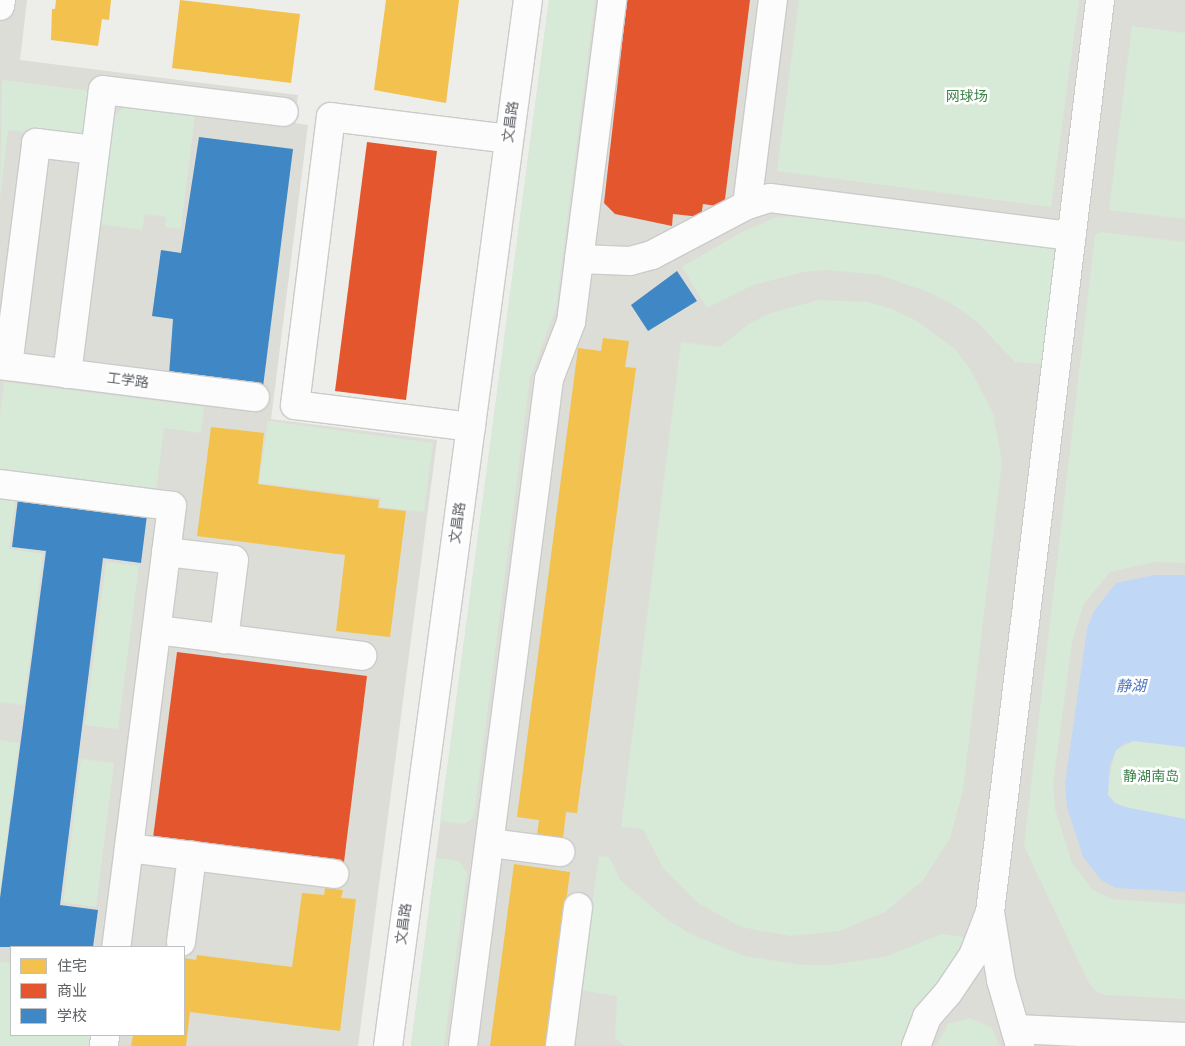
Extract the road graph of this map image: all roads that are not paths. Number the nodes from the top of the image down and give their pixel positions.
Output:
1 (1, 0) edge
2 (528, 0) edge
3 (612, 0) edge
4 (773, 0) edge
5 (1100, 0) edge
6 (0, 6) edge
7 (284, 112) dead end
8 (509, 139) junction
9 (95, 150) junction
10 (747, 205) junction
11 (1072, 236) junction
12 (579, 259) junction
13 (4, 366) edge
14 (67, 374) junction
15 (255, 398) dead end
16 (471, 427) junction
17 (0, 484) edge
18 (166, 552) junction
19 (156, 630) junction
20 (224, 639) junction
21 (362, 656) dead end
22 (490, 843) junction
23 (129, 848) junction
24 (560, 852) dead end
25 (192, 856) junction
26 (334, 874) dead end
27 (578, 907) dead end
28 (990, 912) junction
29 (182, 942) dead end
30 (116, 946) edge
31 (1018, 1037) edge
32 (1185, 1037) edge
33 (1089, 1039) edge
34 (388, 1046) edge
35 (463, 1046) edge
36 (560, 1046) edge
37 (916, 1046) edge

1 - 6 street
2 - 8 street, 文昌路
3 - 12 street
4 - 10 street
5 - 11 street
7 - 9 street
8 - 16 street, 文昌路
8 - 16 street
9 - 13 street
9 - 14 street
10 - 11 street
10 - 12 street
11 - 28 street
12 - 22 street
13 - 14 street, 工学路
14 - 15 street, 工学路
16 - 34 street, 文昌路
17 - 18 street
18 - 19 street
18 - 20 street
19 - 20 street
19 - 23 street
20 - 21 street
22 - 24 street
22 - 35 street
23 - 25 street
23 - 30 street
25 - 26 street
25 - 29 street
27 - 36 street
28 - 31 street
28 - 37 street
31 - 33 street
32 - 33 street

